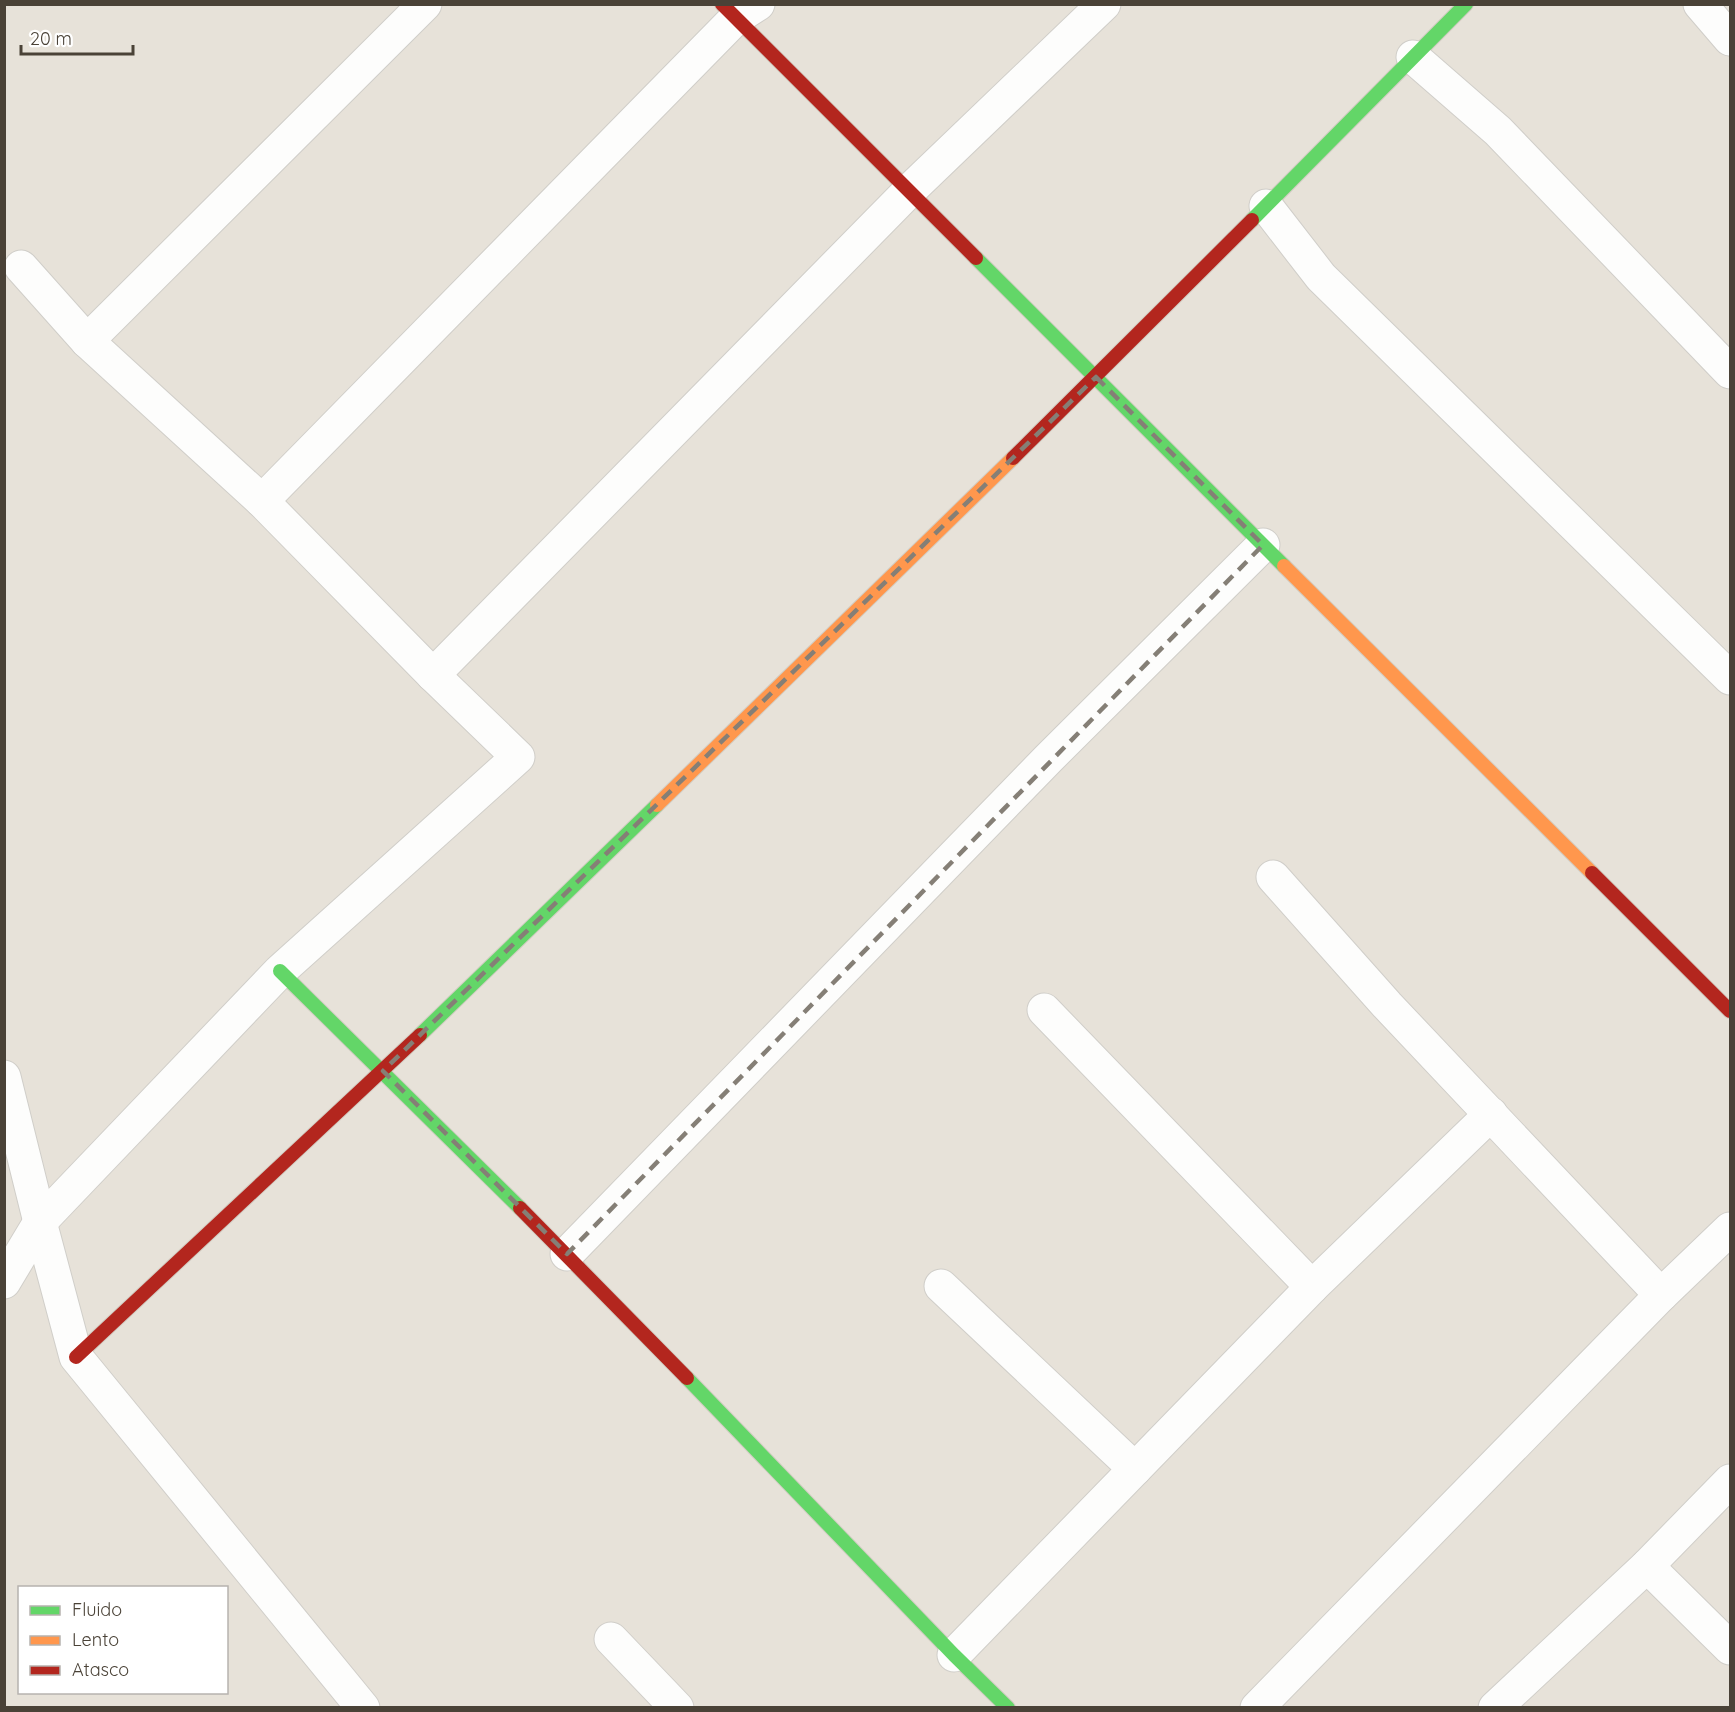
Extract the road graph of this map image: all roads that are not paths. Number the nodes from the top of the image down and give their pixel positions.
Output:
1 (425, 4) edge
2 (1104, 4) edge
3 (1466, 4) edge
4 (1700, 4) edge
5 (739, 9) edge
6 (1731, 39) edge
7 (1413, 57) junction
8 (909, 191) junction
9 (1266, 206) junction
10 (21, 267) dead end
11 (87, 341) junction
12 (1731, 372) edge
13 (1096, 377) junction
14 (262, 501) junction
15 (1263, 544) junction
16 (433, 675) junction
17 (1731, 678) edge
18 (1273, 877) dead end
19 (280, 971) junction
20 (1044, 1010) dead end
21 (1731, 1011) edge
22 (383, 1071) junction
23 (4, 1077) edge
24 (1491, 1114) junction
25 (40, 1222) junction
26 (1731, 1229) edge
27 (567, 1254) junction
28 (4, 1282) edge
29 (941, 1286) dead end
30 (1312, 1287) junction
31 (1661, 1295) junction
32 (76, 1357) junction
33 (1135, 1469) junction
34 (1731, 1481) edge
35 (1647, 1566) junction
36 (611, 1640) dead end
37 (1731, 1648) edge
38 (954, 1655) junction
39 (363, 1707) edge
40 (676, 1707) edge
41 (1008, 1707) edge
42 (1257, 1707) edge
43 (1495, 1707) edge

1 - 11 street
2 - 8 street
3 - 7 street
4 - 6 street
5 - 8 street
5 - 14 street
7 - 9 street
7 - 12 street
8 - 13 street
8 - 16 street
9 - 13 street
9 - 17 street
10 - 11 street
11 - 14 street
13 - 15 street
13 - 22 street
14 - 16 street
15 - 21 street
15 - 27 street
16 - 19 street
18 - 24 street
19 - 22 street
19 - 25 street
20 - 30 street
22 - 27 street
22 - 32 street
23 - 25 street
24 - 30 street
24 - 31 street
25 - 28 street
25 - 32 street
26 - 31 street
27 - 38 street
29 - 33 street
30 - 33 street
31 - 42 street
32 - 39 street
33 - 38 street
34 - 35 street
35 - 37 street
35 - 43 street
36 - 40 street
38 - 41 street

